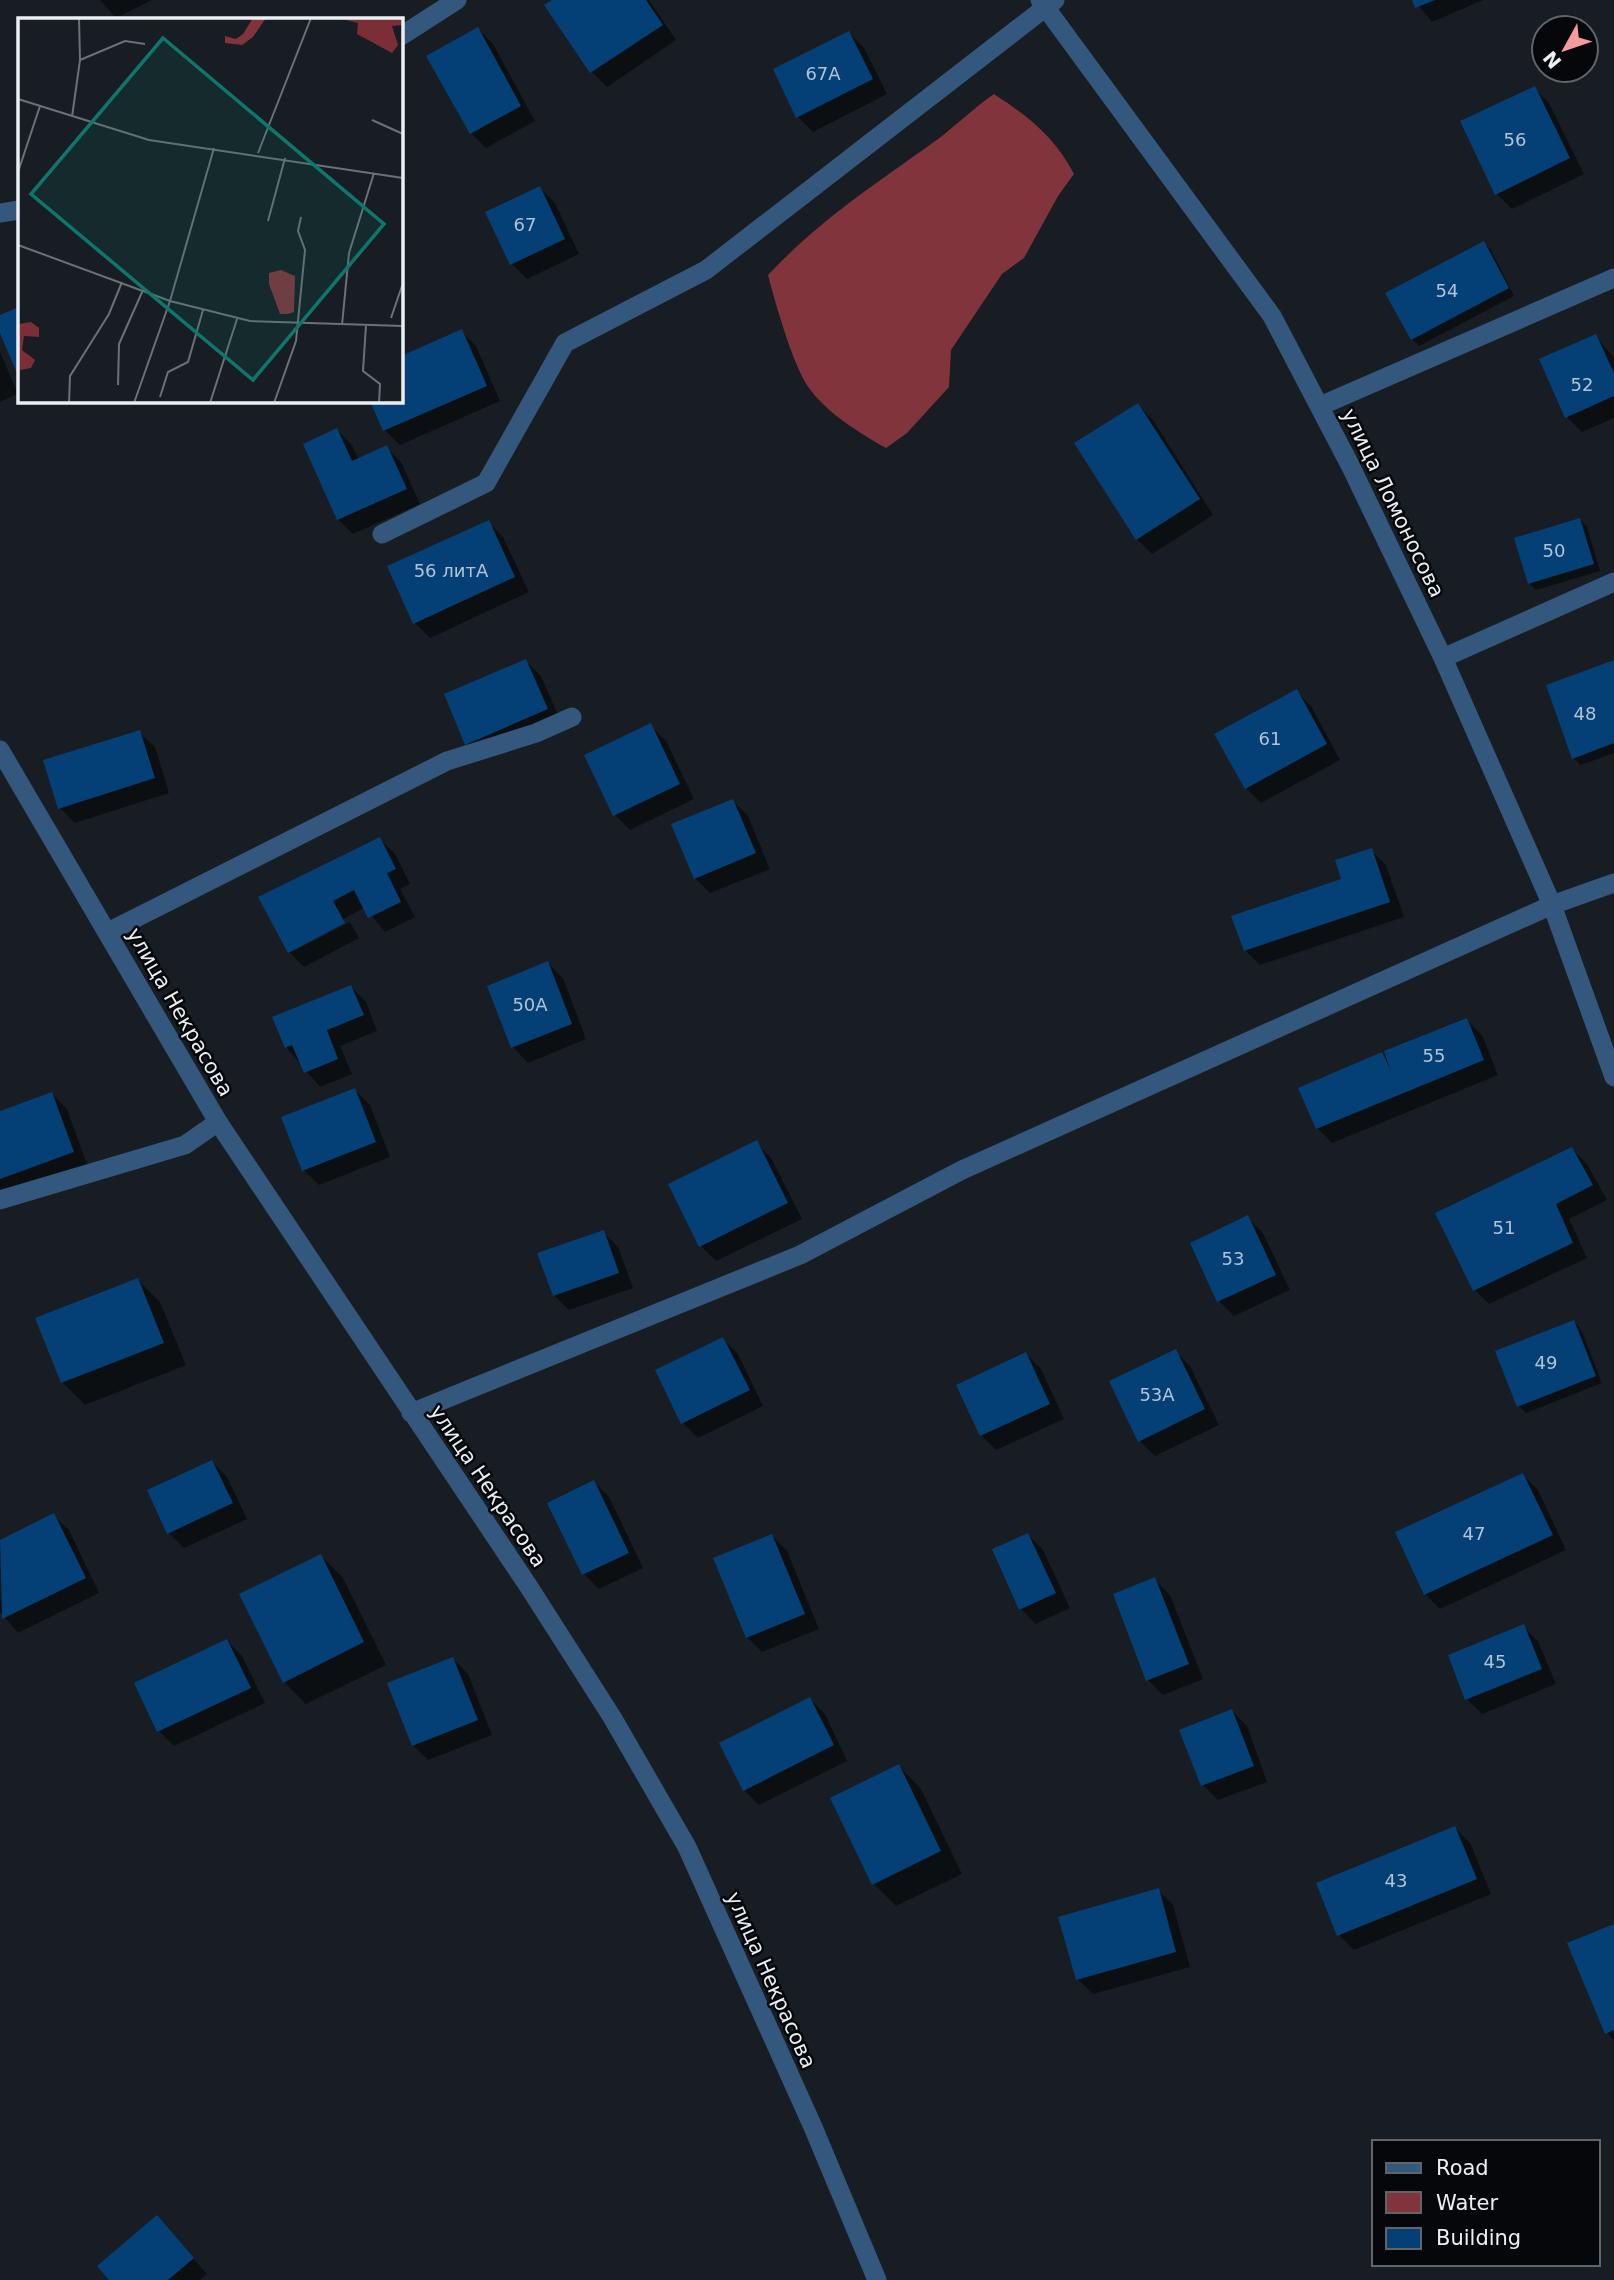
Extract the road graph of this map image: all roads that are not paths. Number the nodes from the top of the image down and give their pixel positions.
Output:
1 (457, 0) edge
2 (1047, 2) edge
3 (402, 35) edge
4 (18, 210) edge
5 (0, 213) edge
6 (1614, 278) edge
7 (1320, 406) junction
8 (382, 534) dead end
9 (1614, 582) edge
10 (1443, 658) junction
11 (572, 717) dead end
12 (0, 750) edge
13 (1614, 883) edge
14 (1552, 905) junction
15 (108, 932) junction
16 (1614, 1077) edge
17 (218, 1122) junction
18 (0, 1200) edge
19 (411, 1413) junction
20 (877, 2280) edge

1 - 3 street
2 - 7 street, улица Ломоносова
2 - 8 street
4 - 5 street
6 - 7 street
7 - 10 street, улица Ломоносова
9 - 10 street
10 - 14 street, улица Ломоносова
11 - 15 street
12 - 15 street, улица Некрасова
13 - 14 street
14 - 16 street, улица Ломоносова
14 - 19 street
15 - 17 street, улица Некрасова
17 - 18 street
17 - 19 street, улица Некрасова
19 - 20 street, улица Некрасова

